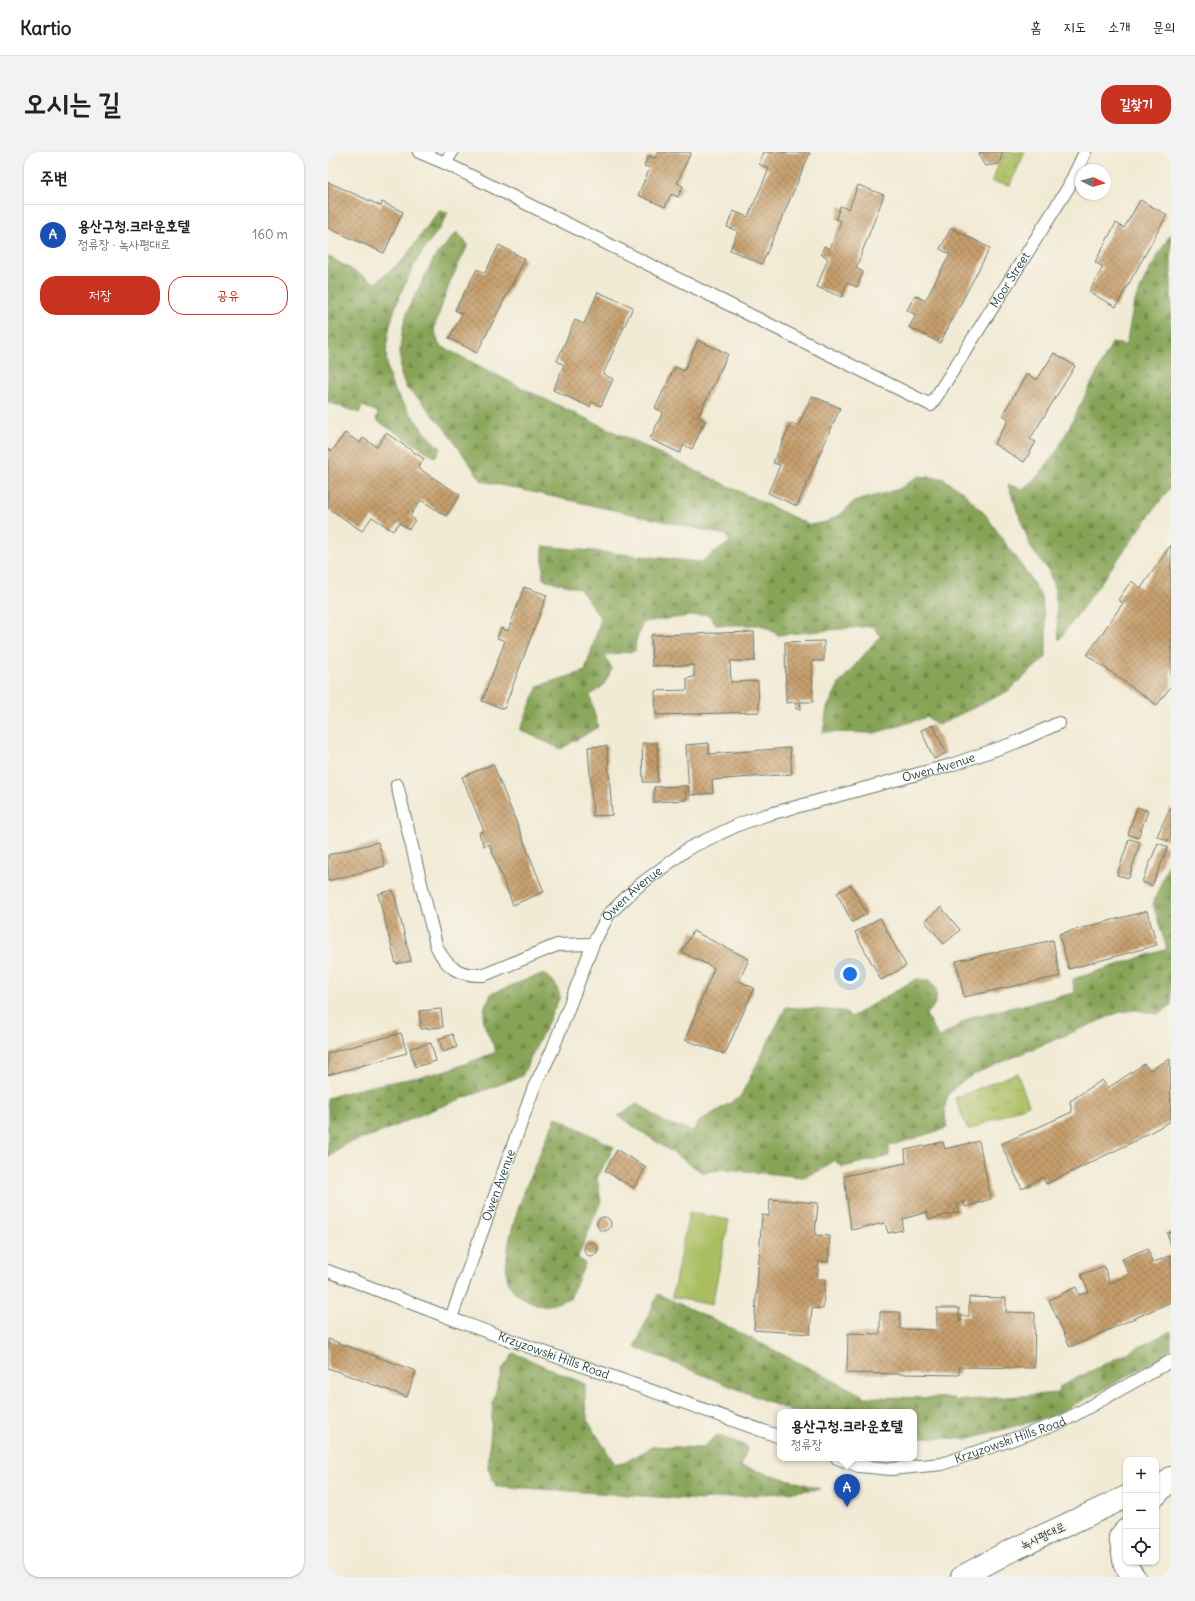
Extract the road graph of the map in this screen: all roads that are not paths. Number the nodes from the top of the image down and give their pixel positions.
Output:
1 (419, 152) edge
2 (452, 152) edge
3 (1085, 152) edge
4 (445, 163) junction
5 (1059, 723) dead end
6 (397, 785) dead end
7 (593, 944) junction
8 (328, 1271) edge
9 (451, 1318) junction
10 (1171, 1361) edge
11 (777, 1436) edge
12 (845, 1461) edge
13 (1171, 1477) edge
14 (1159, 1482) edge
15 (1158, 1493) edge
16 (1123, 1498) edge
17 (1123, 1534) edge
18 (1123, 1554) edge
19 (1125, 1565) edge
20 (962, 1577) edge
21 (1134, 1577) edge

1 - 4 lane
2 - 4 lane
3 - 4 lane, Moor Street
5 - 7 lane, Owen Avenue
6 - 7 lane
7 - 9 lane, Owen Avenue
8 - 9 lane, Krzyzowski Hills Road
9 - 11 lane, Krzyzowski Hills Road
10 - 12 lane, Krzyzowski Hills Road
13 - 14 main road
13 - 15 main road
16 - 20 main road, 녹사평대로
17 - 18 main road
19 - 21 main road

